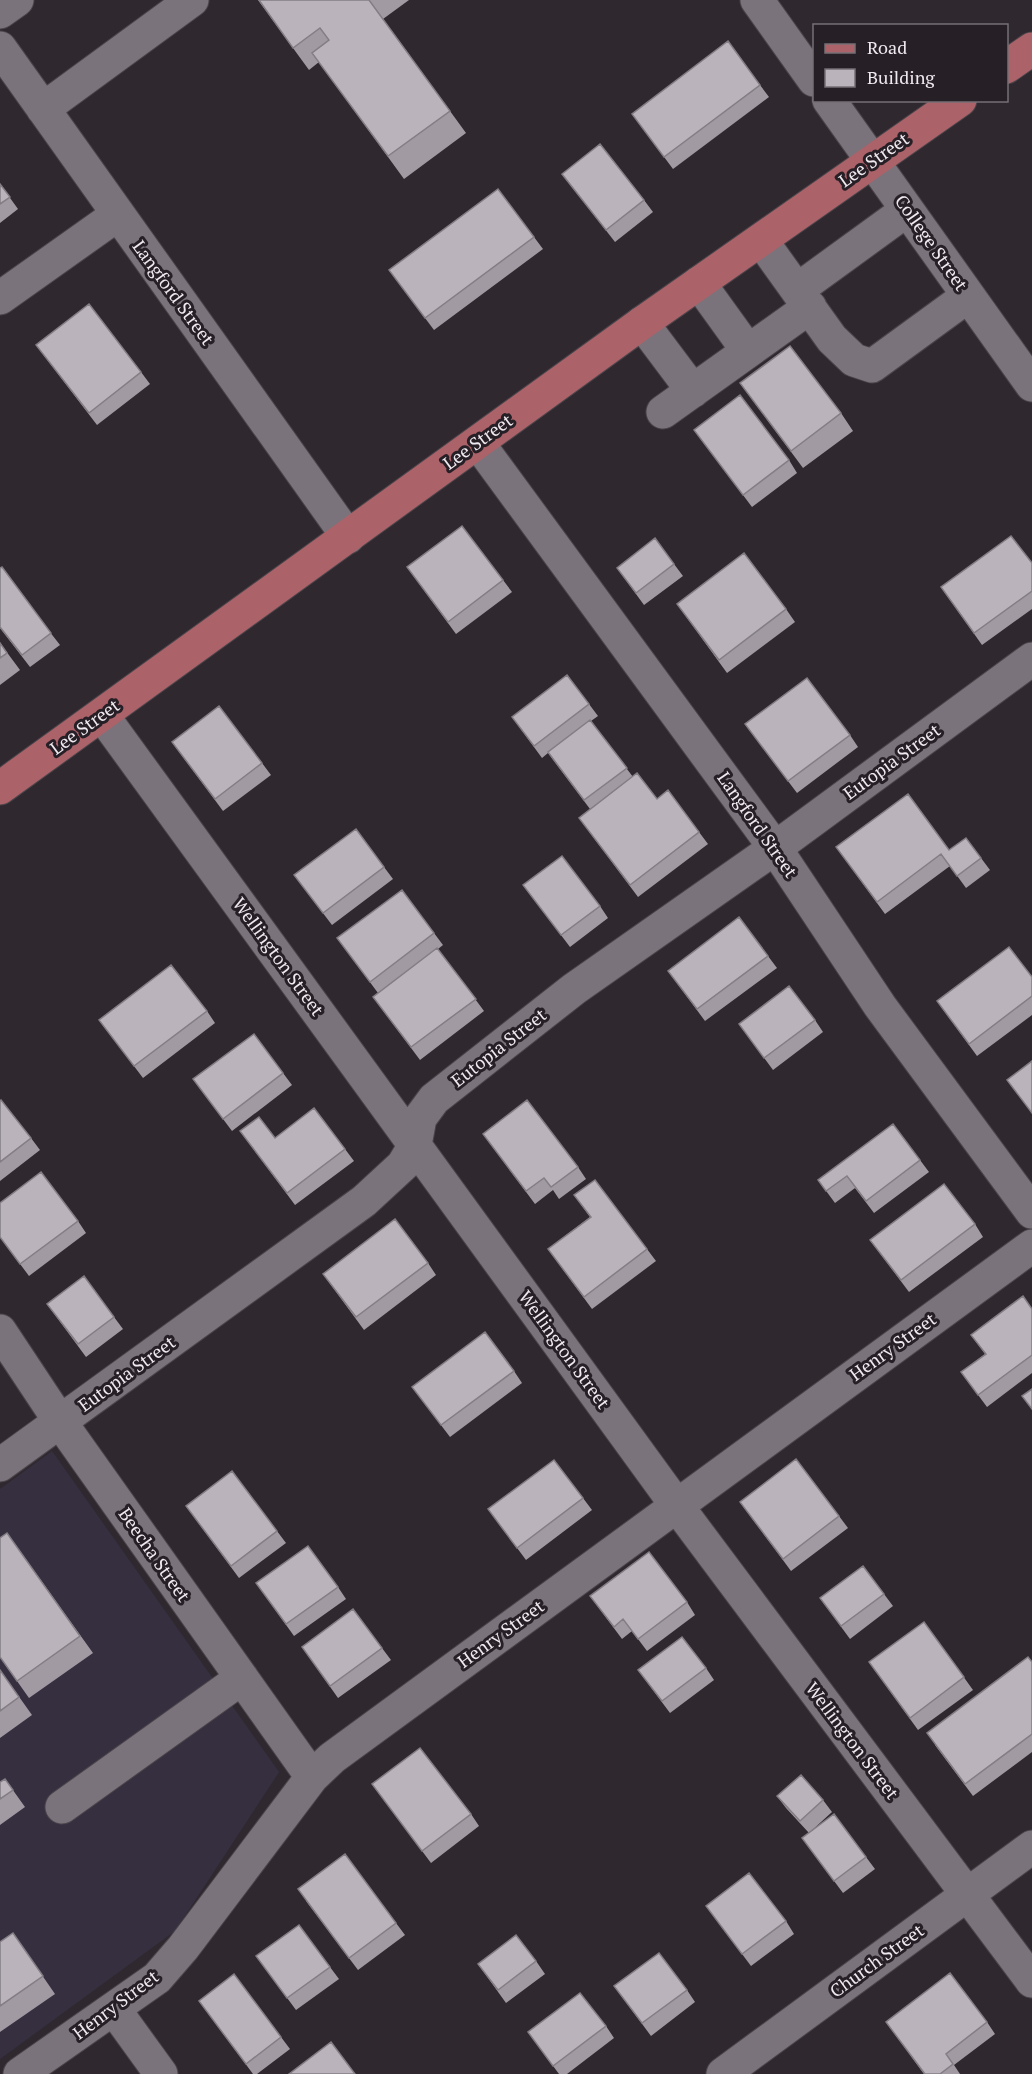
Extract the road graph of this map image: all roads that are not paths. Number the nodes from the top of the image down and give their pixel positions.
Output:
1 (17, 0) edge
2 (192, 0) edge
3 (757, 0) edge
4 (0, 12) edge
5 (0, 48) edge
6 (1032, 49) edge
7 (1008, 66) edge
8 (813, 79) edge
9 (830, 102) edge
10 (957, 102) edge
11 (43, 109) junction
12 (873, 161) junction
13 (907, 210) junction
14 (117, 215) junction
15 (761, 240) junction
16 (699, 283) junction
17 (968, 296) junction
18 (0, 298) edge
19 (803, 298) junction
20 (642, 323) junction
21 (748, 351) junction
22 (1032, 385) edge
23 (693, 391) junction
24 (663, 412) dead end
25 (478, 442) junction
26 (348, 537) junction
27 (1032, 659) edge
28 (102, 715) junction
29 (0, 788) edge
30 (775, 848) junction
31 (415, 1145) junction
32 (1032, 1212) edge
33 (1032, 1246) edge
34 (0, 1331) edge
35 (61, 1423) junction
36 (0, 1465) edge
37 (677, 1506) junction
38 (242, 1678) junction
39 (312, 1777) junction
40 (62, 1807) dead end
41 (1032, 1847) edge
42 (967, 1895) junction
43 (1032, 1981) edge
44 (114, 2009) junction
45 (20, 2074) edge
46 (161, 2074) edge
47 (723, 2074) edge

1 - 4 street
2 - 11 street
3 - 8 street
5 - 11 street, Langford Street
6 - 7 main road
9 - 12 street, College Street
10 - 12 main road, Lee Street
11 - 14 street, Langford Street
12 - 13 street, College Street
12 - 15 main road, Lee Street
13 - 17 street, College Street
13 - 19 street
14 - 18 street
14 - 26 street, Langford Street
15 - 16 main road, Lee Street
15 - 19 street
16 - 20 main road, Lee Street
16 - 21 street
17 - 19 street
17 - 22 street, College Street
19 - 21 street
20 - 23 street
20 - 25 main road, Lee Street
21 - 23 street
23 - 24 street
25 - 26 main road, Lee Street
25 - 30 street, Langford Street
26 - 28 main road, Lee Street
27 - 30 street, Eutopia Street
28 - 29 main road, Lee Street
28 - 31 street, Wellington Street
30 - 31 street, Eutopia Street
30 - 32 street, Langford Street
31 - 35 street, Eutopia Street
31 - 37 street, Wellington Street
33 - 37 street, Henry Street
34 - 35 street, Beecha Street
35 - 36 street, Eutopia Street
35 - 38 street, Beecha Street
37 - 39 street, Henry Street
37 - 42 street, Wellington Street
38 - 39 street, Beecha Street
38 - 40 street
39 - 44 street, Henry Street
41 - 42 street, Church Street
42 - 43 street, Wellington Street
42 - 47 street, Church Street
44 - 45 street, Henry Street
44 - 46 street

